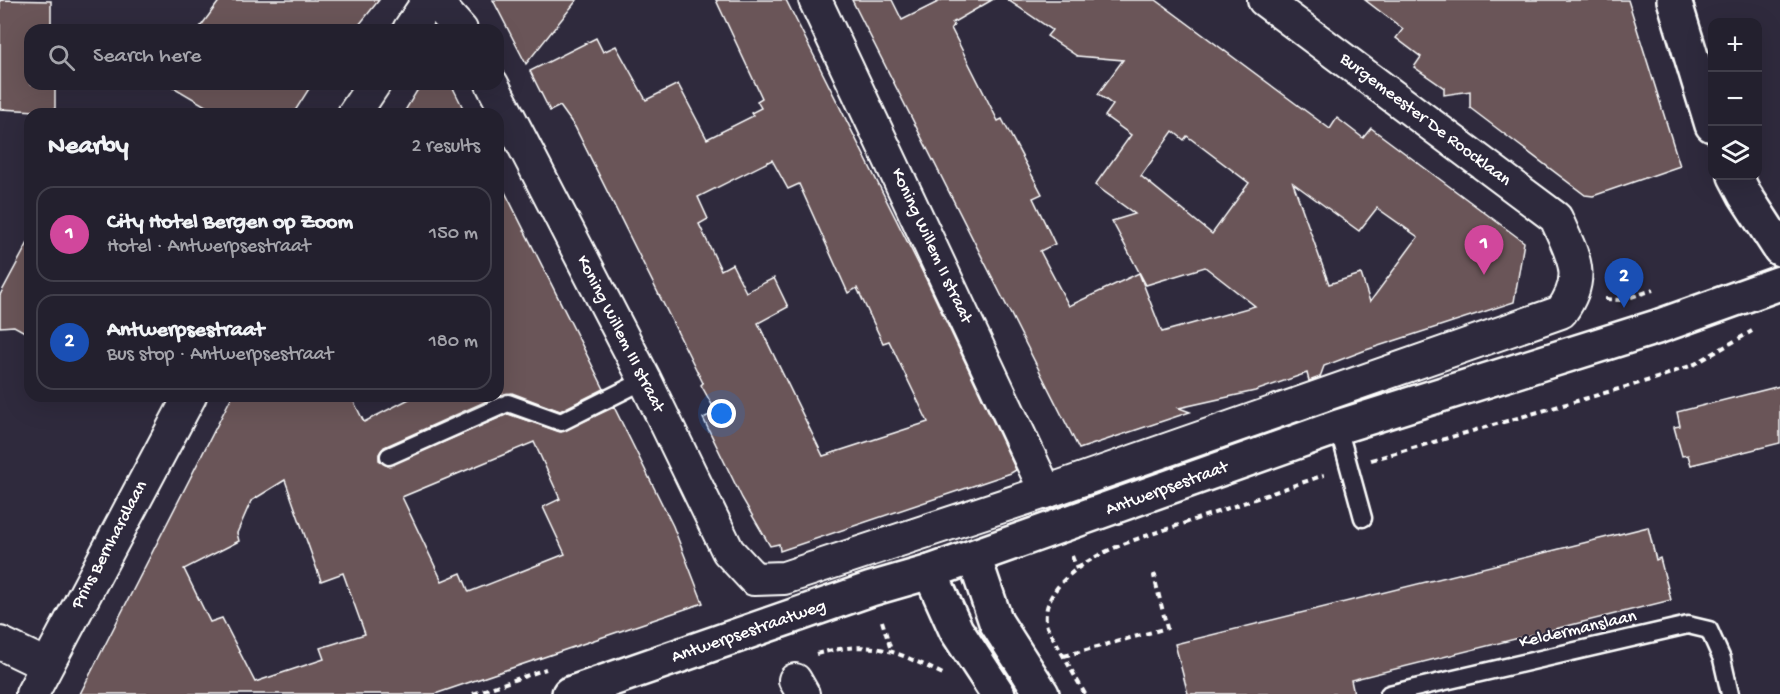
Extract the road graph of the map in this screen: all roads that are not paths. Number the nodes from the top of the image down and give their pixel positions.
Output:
1 (429, 0) edge
2 (434, 0) edge
3 (815, 0) edge
4 (1264, 0) edge
5 (1674, 0) edge
6 (413, 24) edge
7 (456, 24) edge
8 (370, 90) edge
9 (495, 90) edge
10 (358, 108) edge
11 (1708, 109) edge
12 (1738, 180) edge
13 (1780, 249) edge
14 (1780, 283) edge
15 (1574, 294) joint
16 (645, 380) junction
17 (187, 402) edge
18 (1338, 427) junction
19 (389, 456) dead end
20 (1046, 492) junction
21 (1363, 518) dead end
22 (974, 557) junction
23 (930, 572) junction
24 (754, 579) joint
25 (0, 643) edge
26 (46, 665) junction
27 (32, 694) edge
28 (569, 694) edge
29 (999, 694) edge
30 (1042, 694) edge
31 (1389, 694) edge
32 (1730, 694) edge

1 - 6 street
2 - 7 street
3 - 20 street, Koning Willem II straat
4 - 15 street, Burgemeester De Roocklaan
5 - 11 main road
8 - 10 street
9 - 16 street, Koning Willem III straat
12 - 13 main road
14 - 18 main road, Antwerpsestraat
15 - 20 street, Antwerpsestraat
16 - 19 lane
16 - 24 street, Koning Willem III straat
17 - 26 street, Prins Bernhardlaan
18 - 21 lane
18 - 22 main road, Antwerpsestraat
20 - 24 street, Antwerpsestraat
22 - 23 main road, Antwerpsestraat
22 - 30 main road
23 - 28 main road, Antwerpsestraatweg
23 - 29 main road
25 - 26 street
26 - 27 street, Prins Bernhardlaan
31 - 32 lane, Keldermanslaan

